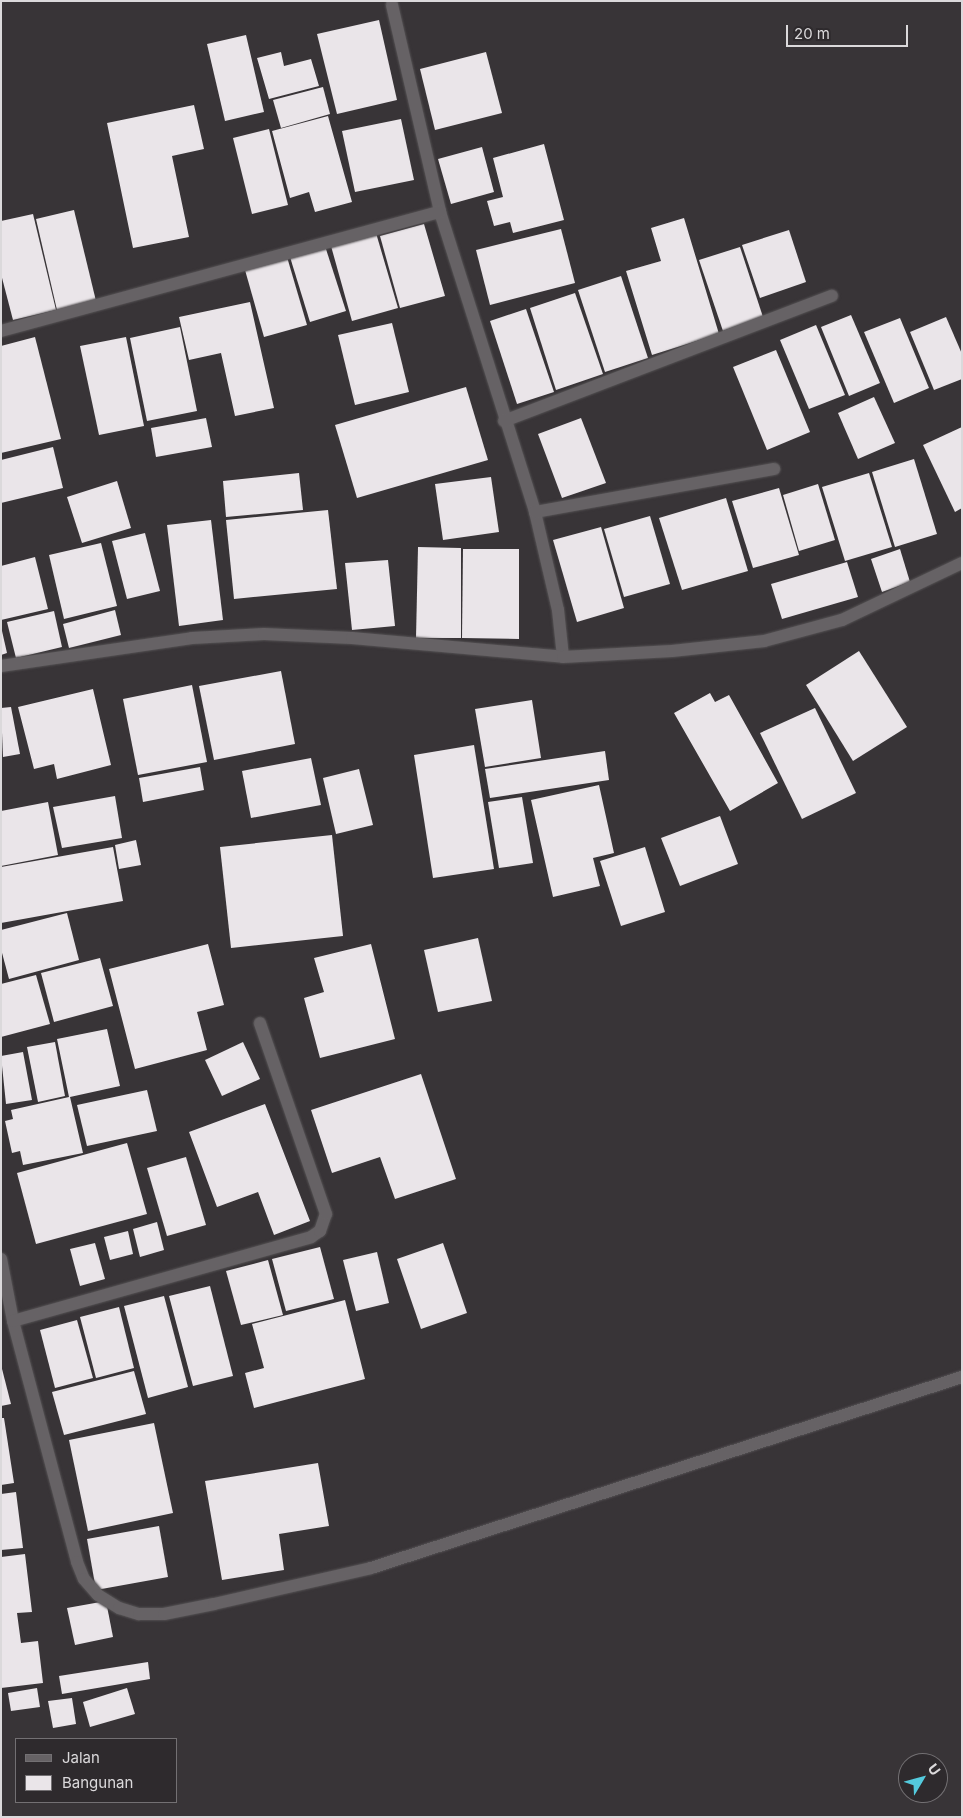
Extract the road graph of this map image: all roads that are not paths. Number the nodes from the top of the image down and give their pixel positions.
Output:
1 (392, 5) dead end
2 (440, 212) junction
3 (832, 296) dead end
4 (1, 331) edge
5 (504, 421) junction
6 (774, 469) dead end
7 (535, 512) junction
8 (962, 563) edge
9 (564, 657) junction
10 (1, 666) edge
11 (260, 1023) dead end
12 (1, 1259) edge
13 (13, 1321) junction
14 (962, 1377) edge

1 - 2 street
2 - 4 street
2 - 5 street
3 - 5 street
5 - 7 street
6 - 7 street
7 - 9 street
8 - 9 street
9 - 10 street
11 - 13 street
12 - 13 street
13 - 14 street

